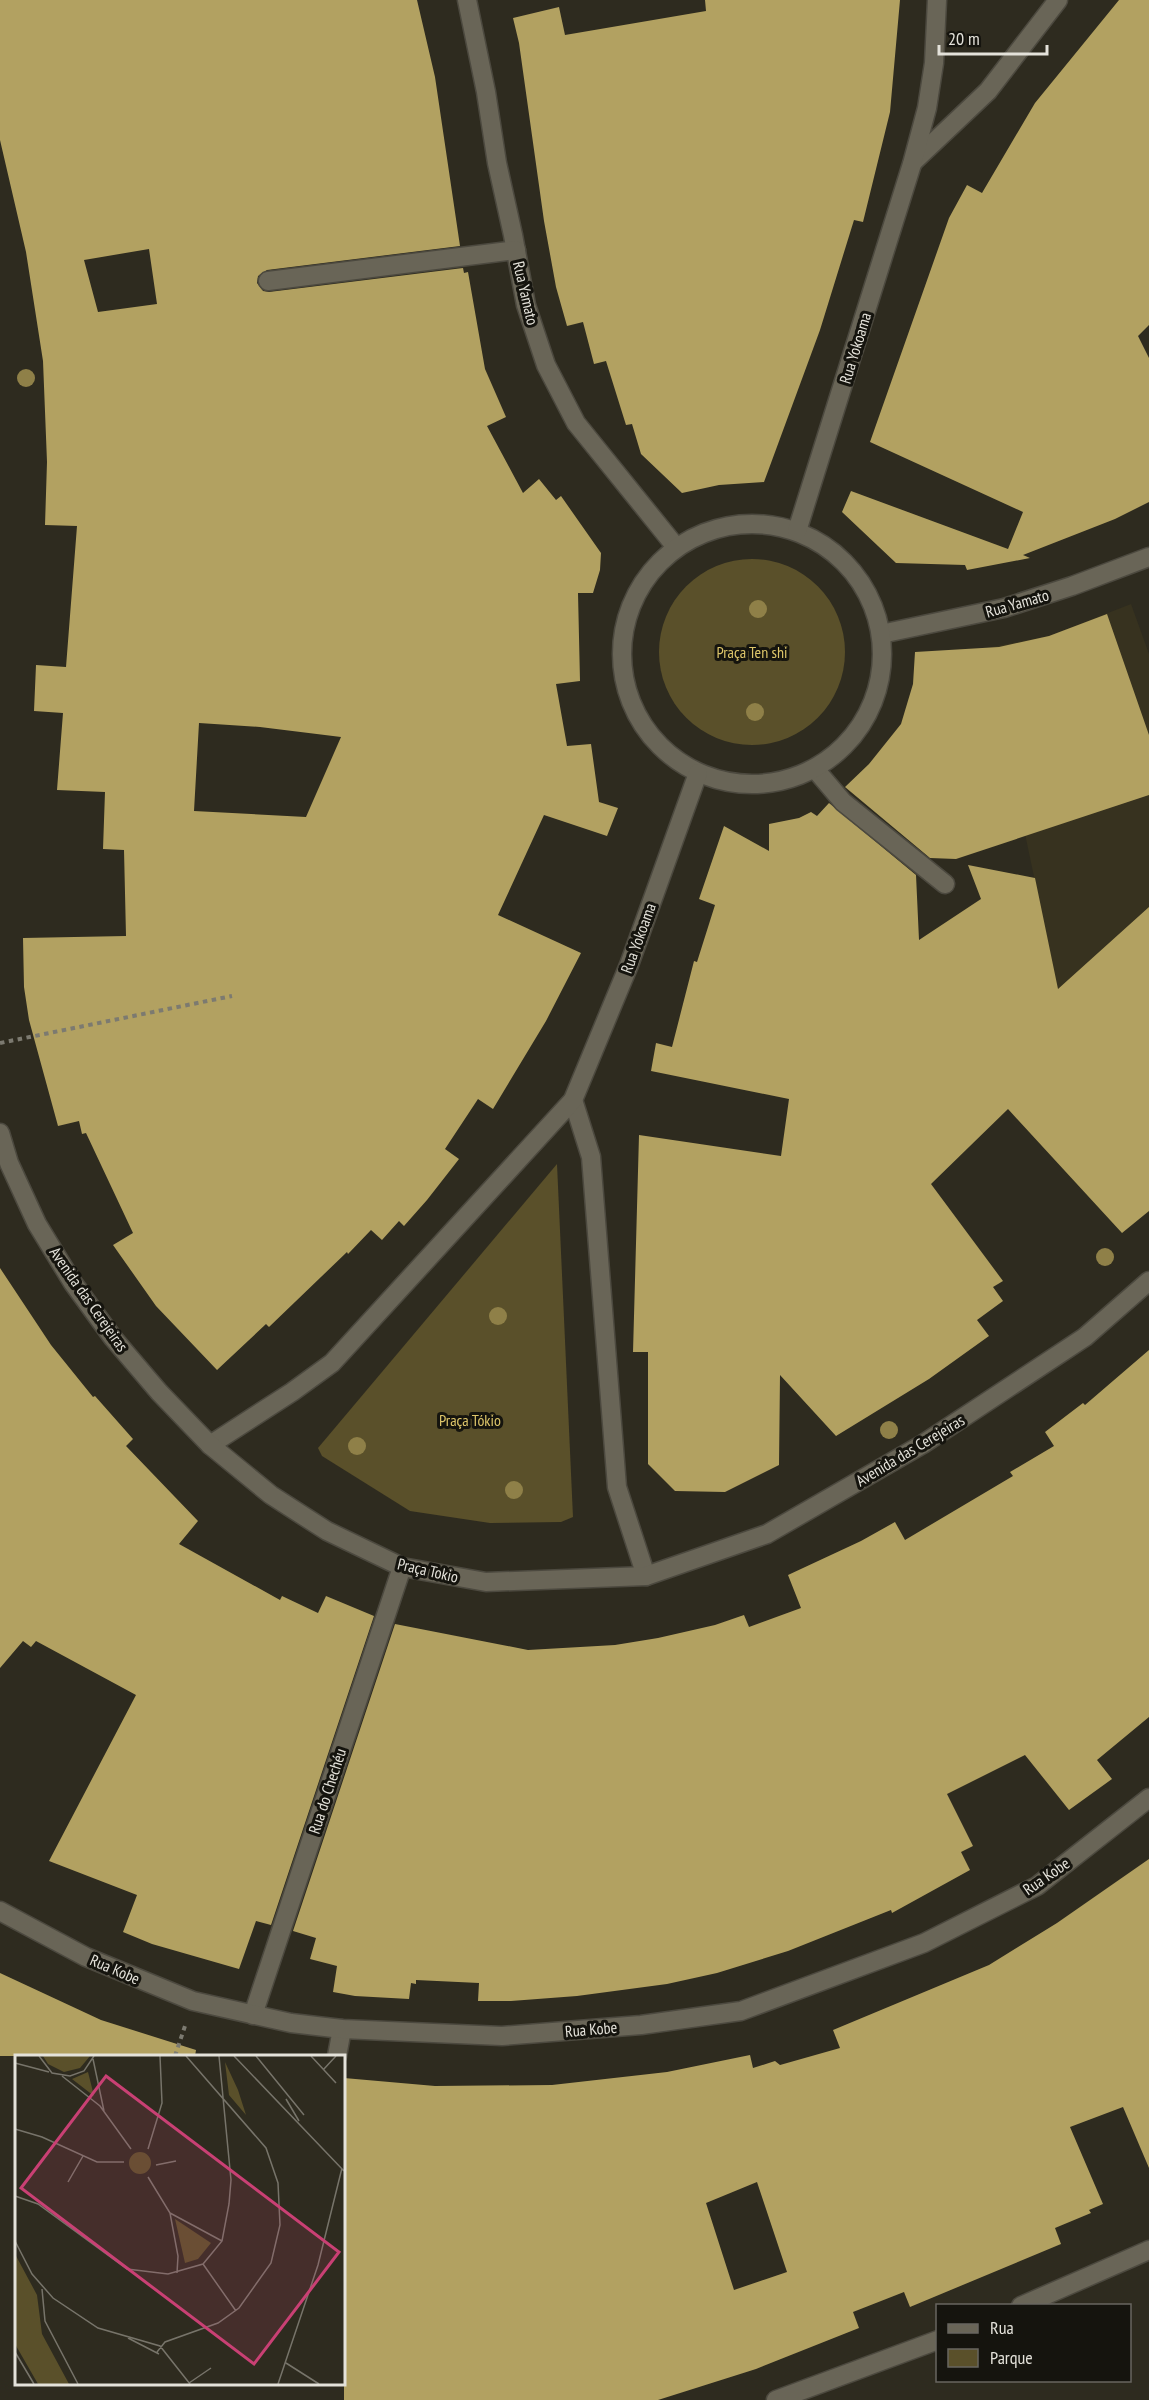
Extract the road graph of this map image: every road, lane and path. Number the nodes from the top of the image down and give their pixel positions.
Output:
1 (467, 0) edge
2 (937, 0) edge
3 (1058, 0) edge
4 (912, 164) junction
5 (516, 250) junction
6 (268, 281) dead end
7 (797, 531) junction
8 (676, 547) junction
9 (1149, 557) edge
10 (881, 634) junction
11 (815, 769) junction
12 (698, 773) junction
13 (945, 885) dead end
14 (232, 996) dead end
15 (0, 1042) edge
16 (573, 1100) junction
17 (0, 1133) edge
18 (1149, 1281) edge
19 (210, 1445) junction
20 (402, 1567) junction
21 (646, 1576) junction
22 (1149, 1798) edge
23 (0, 1911) edge
24 (253, 2015) junction
25 (342, 2029) junction
26 (337, 2055) edge
27 (1149, 2250) edge
28 (1026, 2304) edge
29 (936, 2341) edge
30 (776, 2400) edge

1 - 5 street, Rua Yamato
2 - 4 street, Rua Yokoama
3 - 4 street, Rua Yokoama
4 - 7 street, Rua Yokoama
5 - 6 street
5 - 8 street, Rua Yamato
7 - 8 street
7 - 10 street
8 - 12 street
9 - 10 street, Rua Yamato
10 - 11 street
11 - 12 street
11 - 13 street
12 - 16 street, Rua Yokoama
14 - 15 path
16 - 19 street
16 - 21 street
17 - 19 street, Avenida das Cerejeiras
18 - 21 street, Avenida das Cerejeiras
19 - 20 street, Praça Tokio
20 - 21 street, Praça Tokio
20 - 24 street, Rua do Chechéu
22 - 25 street, Rua Kobe
23 - 24 street, Rua Kobe
24 - 25 street, Rua Kobe
25 - 26 street
27 - 28 street
29 - 30 street

